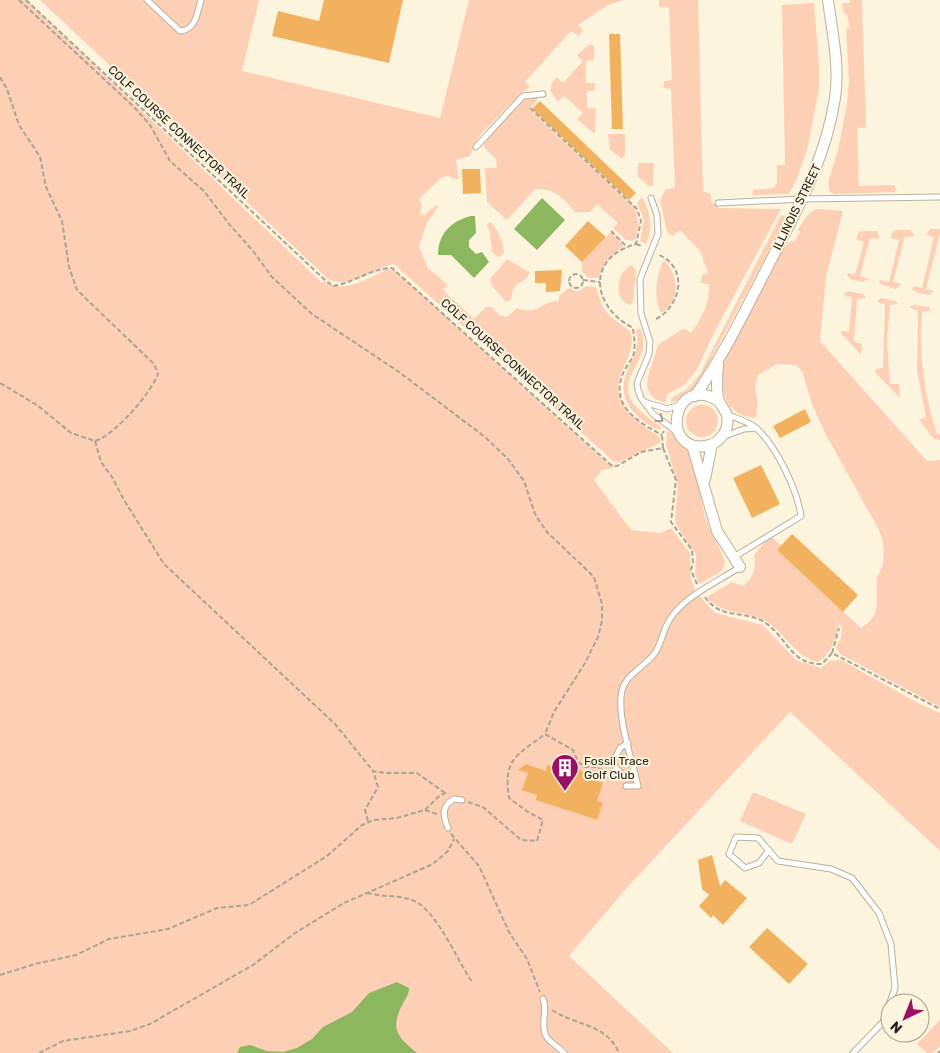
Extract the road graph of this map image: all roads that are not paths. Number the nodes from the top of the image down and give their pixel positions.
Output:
1 (147, 0) edge
2 (201, 0) edge
3 (828, 0) edge
4 (543, 94) dead end
5 (476, 147) dead end
6 (940, 197) edge
7 (651, 198) dead end
8 (802, 199) junction
9 (718, 203) dead end
10 (719, 361) junction
11 (695, 396) junction
12 (719, 401) junction
13 (643, 402) junction
14 (681, 405) junction
15 (726, 414) junction
16 (756, 428) junction
17 (680, 434) junction
18 (722, 437) junction
19 (712, 444) junction
20 (692, 445) junction
21 (704, 483) junction
22 (734, 557) junction
23 (740, 567) joint
24 (628, 743) junction
25 (636, 778) junction
26 (626, 786) road end
27 (462, 800) road end
28 (448, 828) road end
29 (769, 850) junction
30 (543, 999) road end
31 (564, 1053) edge
32 (853, 1053) edge

1 - 2 lane
3 - 8 street, ILLINOIS STREET
4 - 5 lane
6 - 8 lane
7 - 13 lane
8 - 9 lane
8 - 10 street, ILLINOIS STREET
10 - 11 street, ILLINOIS STREET
10 - 12 street
11 - 12 street
11 - 14 street
12 - 15 street
13 - 14 lane
13 -> 17 lane
14 - 17 street
15 - 16 lane
15 - 18 street
16 - 18 lane
16 - 22 lane
17 - 20 street
18 - 19 street
19 - 20 street
19 - 21 street
20 - 21 street
21 - 22 street
22 - 23 street
23 - 24 lane
24 - 25 lane
24 - 25 lane
25 - 26 lane
27 - 28 lane
29 - 29 lane
29 - 32 lane
30 - 31 lane

